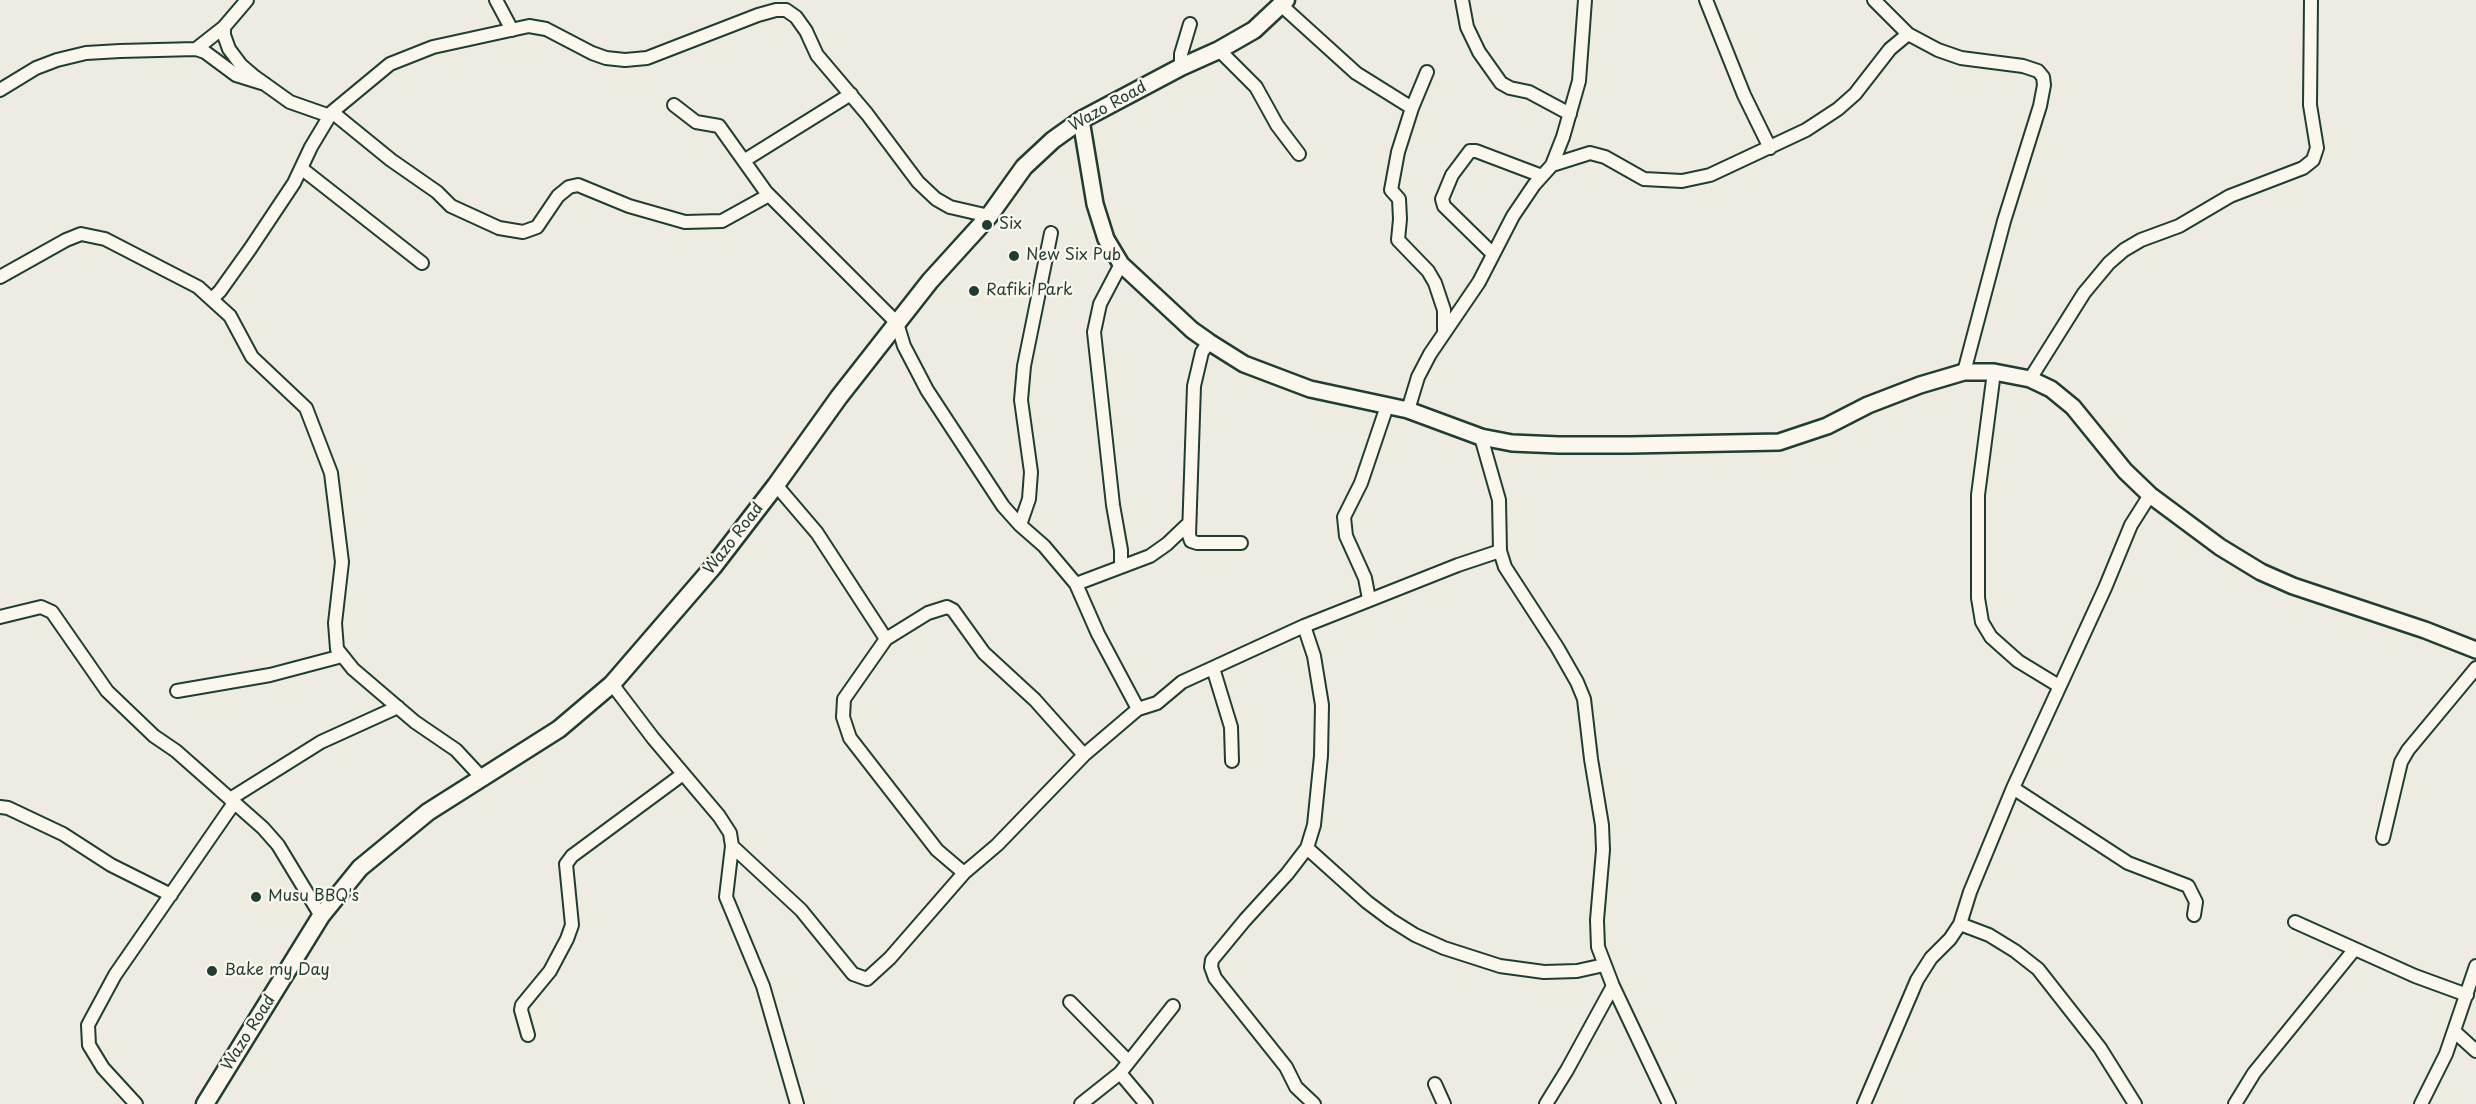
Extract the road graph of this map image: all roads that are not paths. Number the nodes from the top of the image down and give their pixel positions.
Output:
1 (247, 0) edge
2 (496, 0) edge
3 (1462, 0) edge
4 (1585, 0) edge
5 (1706, 0) edge
6 (1874, 0) edge
7 (2311, 0) edge
8 (1284, 2) edge
9 (772, 5) edge
10 (1190, 24) dead end
11 (224, 27) junction
12 (512, 30) junction
13 (1908, 34) junction
14 (196, 49) junction
15 (1219, 50) junction
16 (1181, 67) junction
17 (1427, 72) dead end
18 (265, 84) junction
19 (0, 90) edge
20 (851, 94) junction
21 (674, 105) dead end
22 (1412, 108) junction
23 (331, 114) junction
24 (1570, 114) junction
25 (1081, 120) junction
26 (1770, 148) junction
27 (1299, 154) dead end
28 (745, 160) junction
29 (1552, 165) junction
30 (301, 168) junction
31 (1542, 176) junction
32 (769, 195) junction
33 (989, 216) junction
34 (1052, 233) dead end
35 (1493, 254) junction
36 (422, 263) dead end
37 (1121, 264) junction
38 (0, 277) edge
39 (212, 299) junction
40 (897, 323) junction
41 (1444, 330) junction
42 (1209, 342) junction
43 (1964, 372) junction
44 (1994, 372) junction
45 (2030, 379) junction
46 (1387, 405) junction
47 (1408, 410) junction
48 (1480, 437) junction
49 (776, 485) junction
50 (2150, 495) junction
51 (1189, 523) junction
52 (1020, 525) junction
53 (1241, 543) dead end
54 (1500, 551) junction
55 (1120, 567) junction
56 (1076, 584) junction
57 (1370, 599) junction
58 (0, 617) edge
59 (1304, 626) junction
60 (886, 639) junction
61 (2476, 650) edge
62 (342, 656) junction
63 (1213, 668) junction
64 (2476, 668) edge
65 (612, 684) junction
66 (2059, 686) junction
67 (177, 691) dead end
68 (398, 707) junction
69 (1138, 709) junction
70 (1084, 755) junction
71 (1232, 761) dead end
72 (683, 774) junction
73 (483, 779) junction
74 (2013, 788) junction
75 (232, 801) junction
76 (0, 807) edge
77 (2383, 838) dead end
78 (732, 846) junction
79 (1307, 848) junction
80 (964, 873) junction
81 (171, 895) junction
82 (2194, 915) dead end
83 (321, 916) junction
84 (2295, 922) dead end
85 (1960, 924) junction
86 (2354, 950) junction
87 (1604, 965) junction
88 (2476, 969) edge
89 (1613, 986) junction
90 (2467, 995) junction
91 (1070, 1002) dead end
92 (1173, 1006) dead end
93 (2455, 1032) junction
94 (528, 1035) dead end
95 (2476, 1051) edge
96 (1128, 1060) junction
97 (1119, 1072) junction
98 (1435, 1084) dead end
99 (136, 1104) edge
100 (205, 1104) edge
101 (797, 1104) edge
102 (1081, 1104) edge
103 (1146, 1104) edge
104 (1314, 1104) edge
105 (1444, 1104) edge
106 (1546, 1104) edge
107 (1669, 1104) edge
108 (1864, 1104) edge
109 (2135, 1104) edge
110 (2235, 1104) edge
111 (2421, 1104) edge

1 - 11 street
2 - 12 street
3 - 24 street
4 - 24 street
5 - 26 street
6 - 13 street
7 - 45 street
8 - 15 main road, Wazo Road
8 - 22 street
9 - 12 street
9 - 20 street
10 - 16 street
11 - 14 street
11 - 18 street
12 - 23 street
13 - 26 street
13 - 43 street
14 - 18 street
14 - 19 street
15 - 16 main road, Wazo Road
15 - 27 street
16 - 25 main road, Wazo Road
17 - 22 street
18 - 23 street
20 - 28 street
20 - 33 street
21 - 28 street
22 - 41 street
23 - 30 street
23 - 32 street
24 - 29 street
25 - 33 main road, Wazo Road
25 - 37 street
26 - 29 street
28 - 32 street
29 - 31 street
30 - 36 street
30 - 39 street
31 - 35 street
31 - 35 street
32 - 40 street
33 - 40 main road, Wazo Road
34 - 52 street
35 - 41 street
37 - 42 street
37 - 55 street
38 - 39 street
39 - 62 street
40 - 49 main road, Wazo Road
40 - 52 street
41 - 47 street
42 - 46 street
42 - 51 street
43 - 44 street
43 - 48 street
44 - 45 street
44 - 66 street
45 - 50 street
46 - 47 street
46 - 57 street
47 - 48 street
48 - 54 street
49 - 60 street
49 - 65 main road, Wazo Road
50 - 61 street
50 - 66 street
51 - 53 street
51 - 55 street
52 - 56 street
54 - 57 street
54 - 87 street
55 - 56 street
56 - 69 street
57 - 59 street
58 - 75 street
59 - 63 street
59 - 79 street
60 - 70 street
60 - 80 street
62 - 67 street
62 - 68 street
63 - 69 street
63 - 71 street
64 - 77 street
65 - 72 street
65 - 73 main road, Wazo Road
66 - 74 street
68 - 73 street
68 - 75 street
69 - 70 street
70 - 80 street
72 - 78 street
72 - 94 street
73 - 83 main road, Wazo Road
74 - 82 street
74 - 85 street
75 - 81 street
75 - 83 street
76 - 81 street
78 - 80 street
78 - 101 street
79 - 87 street
79 - 104 street
81 - 99 street
83 - 100 main road, Wazo Road
84 - 86 street
85 - 108 street
85 - 109 street
86 - 90 street
86 - 110 street
87 - 89 street
88 - 90 street
89 - 106 street
89 - 107 street
90 - 93 street
91 - 96 street
92 - 96 street
93 - 95 street
93 - 111 street
96 - 97 street
97 - 102 street
97 - 103 street
98 - 105 street

